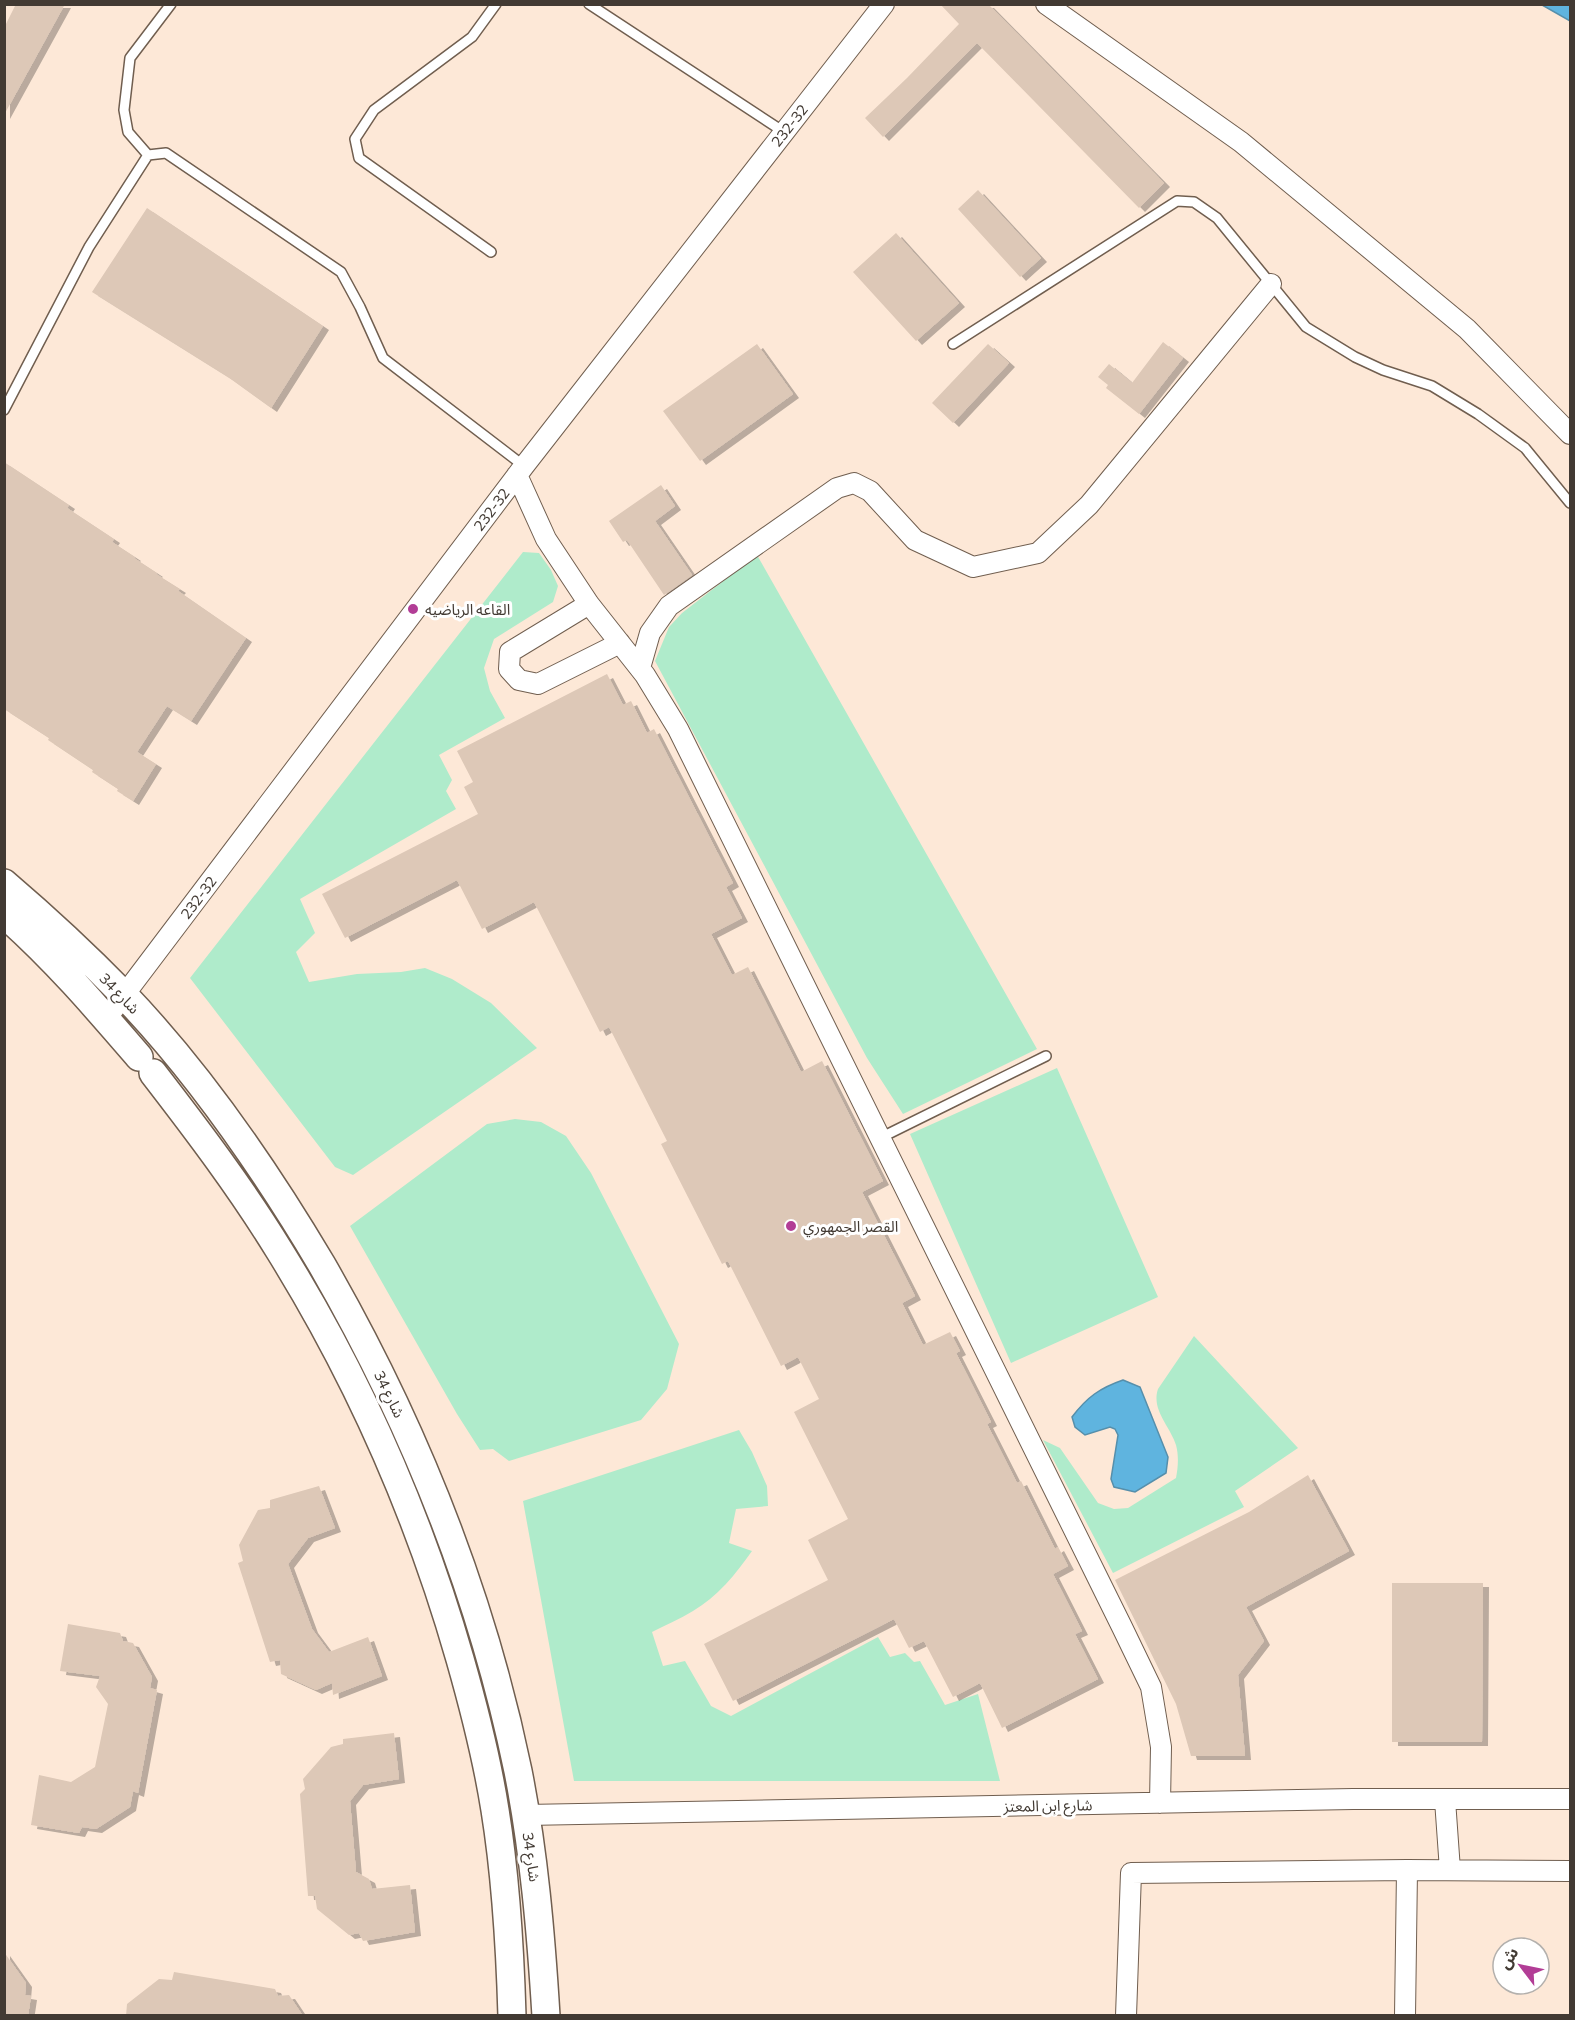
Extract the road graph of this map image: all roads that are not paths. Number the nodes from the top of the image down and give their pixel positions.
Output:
1 (171, 4) edge
2 (496, 4) edge
3 (590, 4) edge
4 (884, 4) edge
5 (1046, 4) edge
6 (784, 132) junction
7 (148, 155) junction
8 (491, 252) dead end
9 (1271, 284) junction
10 (952, 344) dead end
11 (4, 410) edge
12 (1570, 434) edge
13 (520, 470) junction
14 (1570, 503) edge
15 (589, 604) junction
16 (620, 643) junction
17 (640, 668) junction
18 (4, 883) edge
19 (4, 914) edge
20 (124, 995) junction
21 (106, 1019) junction
22 (1046, 1056) dead end
23 (880, 1138) junction
24 (1570, 1799) edge
25 (1445, 1800) junction
26 (1160, 1803) junction
27 (526, 1815) junction
28 (1407, 1870) junction
29 (1450, 1870) junction
30 (1570, 1871) edge
31 (512, 2016) edge
32 (546, 2016) edge
33 (1126, 2016) edge
34 (1405, 2016) edge

1 - 7 lane
2 - 8 lane
3 - 6 lane
4 - 6 street, 232-32
5 - 12 street
6 - 13 street, 232-32
7 - 11 lane
7 - 13 lane
9 - 10 lane
9 - 14 lane
9 - 17 street
13 - 15 street
13 - 20 street, 232-32
15 - 16 street
15 - 16 street
16 - 17 street
17 - 23 street
18 - 20 main road, شارع 34
19 - 21 main road, شارع 34
20 - 21 street, 232-32
20 - 27 main road, شارع 34
21 - 31 main road, شارع 34
22 - 23 lane
23 - 26 street
24 - 25 street, شارع ابن المعتز
25 - 26 street, شارع ابن المعتز
25 - 29 street
26 - 27 street, شارع ابن المعتز
27 - 32 main road, شارع 34
28 - 29 street
28 - 33 street
28 - 34 street
29 - 30 street

